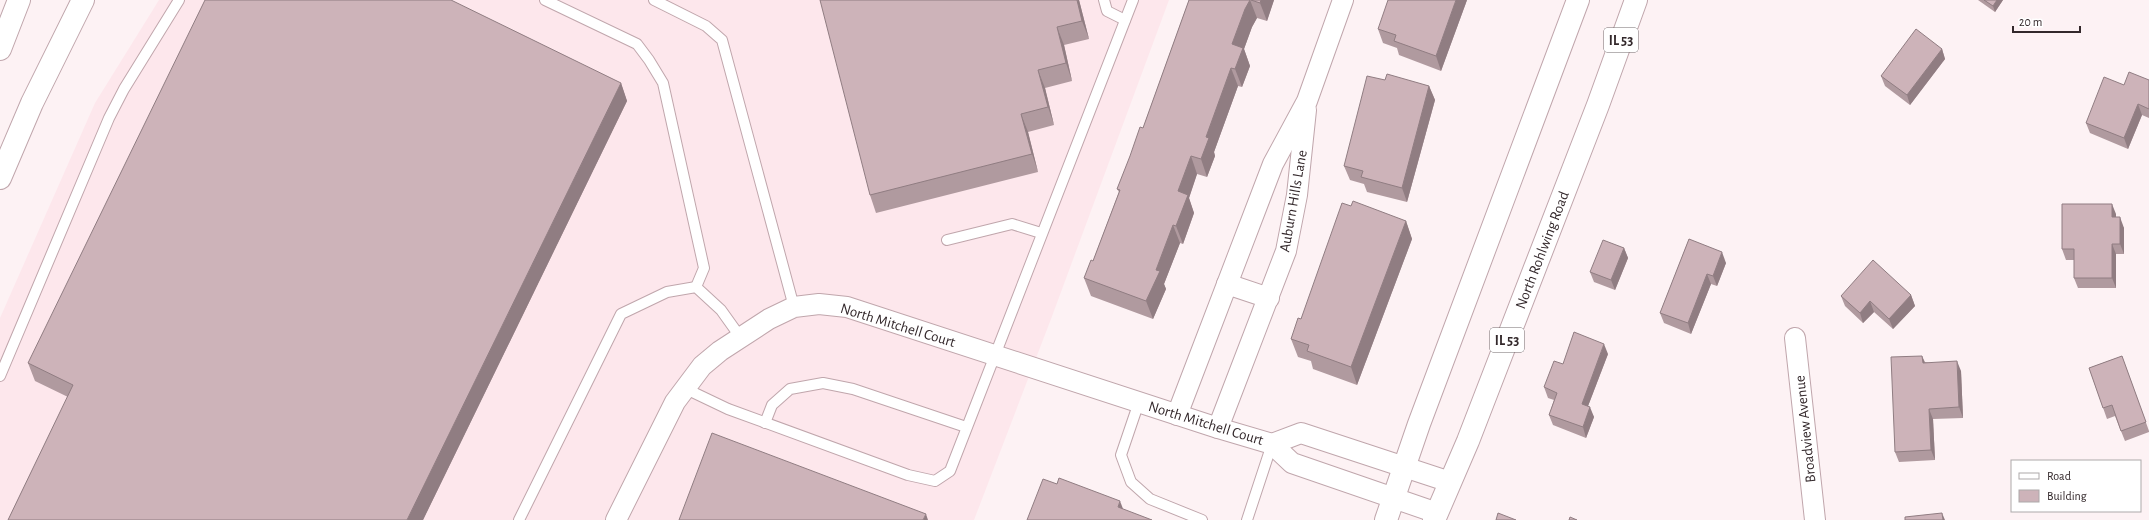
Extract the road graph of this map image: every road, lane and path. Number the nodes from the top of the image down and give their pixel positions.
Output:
1 (19, 0) edge
2 (83, 0) edge
3 (180, 0) edge
4 (545, 0) edge
5 (654, 0) edge
6 (1104, 0) edge
7 (1133, 0) edge
8 (1343, 0) edge
9 (1636, 0) edge
10 (1577, 1) edge
11 (1125, 20) junction
12 (0, 49) edge
13 (1307, 101) junction
14 (0, 178) edge
15 (1041, 233) junction
16 (947, 240) dead end
17 (1227, 284) junction
18 (696, 287) junction
19 (1269, 298) junction
20 (794, 307) junction
21 (741, 338) junction
22 (1795, 338) dead end
23 (994, 355) junction
24 (0, 376) edge
25 (684, 388) junction
26 (1139, 402) junction
27 (1177, 415) junction
28 (765, 423) junction
29 (966, 428) junction
30 (1218, 428) junction
31 (1272, 444) junction
32 (1405, 467) junction
33 (1450, 482) junction
34 (1393, 498) junction
35 (1436, 517) edge
36 (519, 520) edge
37 (616, 520) edge
38 (1202, 520) edge
39 (1247, 520) edge
40 (1386, 520) edge
41 (1815, 520) edge

1 - 12 main road
2 - 14 main road
3 - 24 lane
4 - 18 lane
5 - 20 lane
6 - 11 lane
7 - 11 lane
8 - 13 street, Auburn Hills Lane
9 - 33 main road, North Rohlwing Road / IL 53
10 - 32 main road
11 - 15 lane
13 - 17 street, Auburn Hills Lane
13 - 19 street, Auburn Hills Lane
15 - 16 lane
15 - 23 lane
17 - 19 street
17 - 27 street, Auburn Hills Lane
18 - 21 lane
18 - 36 lane
19 - 30 street, Auburn Hills Lane
20 - 21 street, North Mitchell Court
20 - 23 street, North Mitchell Court
21 - 25 street, North Mitchell Court
22 - 41 street, Broadview Avenue
23 - 26 street, North Mitchell Court
23 - 29 lane
25 - 28 lane
25 - 37 street, North Mitchell Court
26 - 27 street, North Mitchell Court
26 - 38 lane
27 - 30 street, North Mitchell Court
28 - 29 lane
28 - 29 lane
30 - 31 street, North Mitchell Court
31 - 32 street, North Mitchell Court
31 - 34 street, North Mitchell Court
31 - 39 lane
32 - 33 street, North Mitchell Court
32 - 34 main road
33 - 35 main road, North Rohlwing Road / IL 53
34 - 35 street, North Mitchell Court
34 - 40 main road

